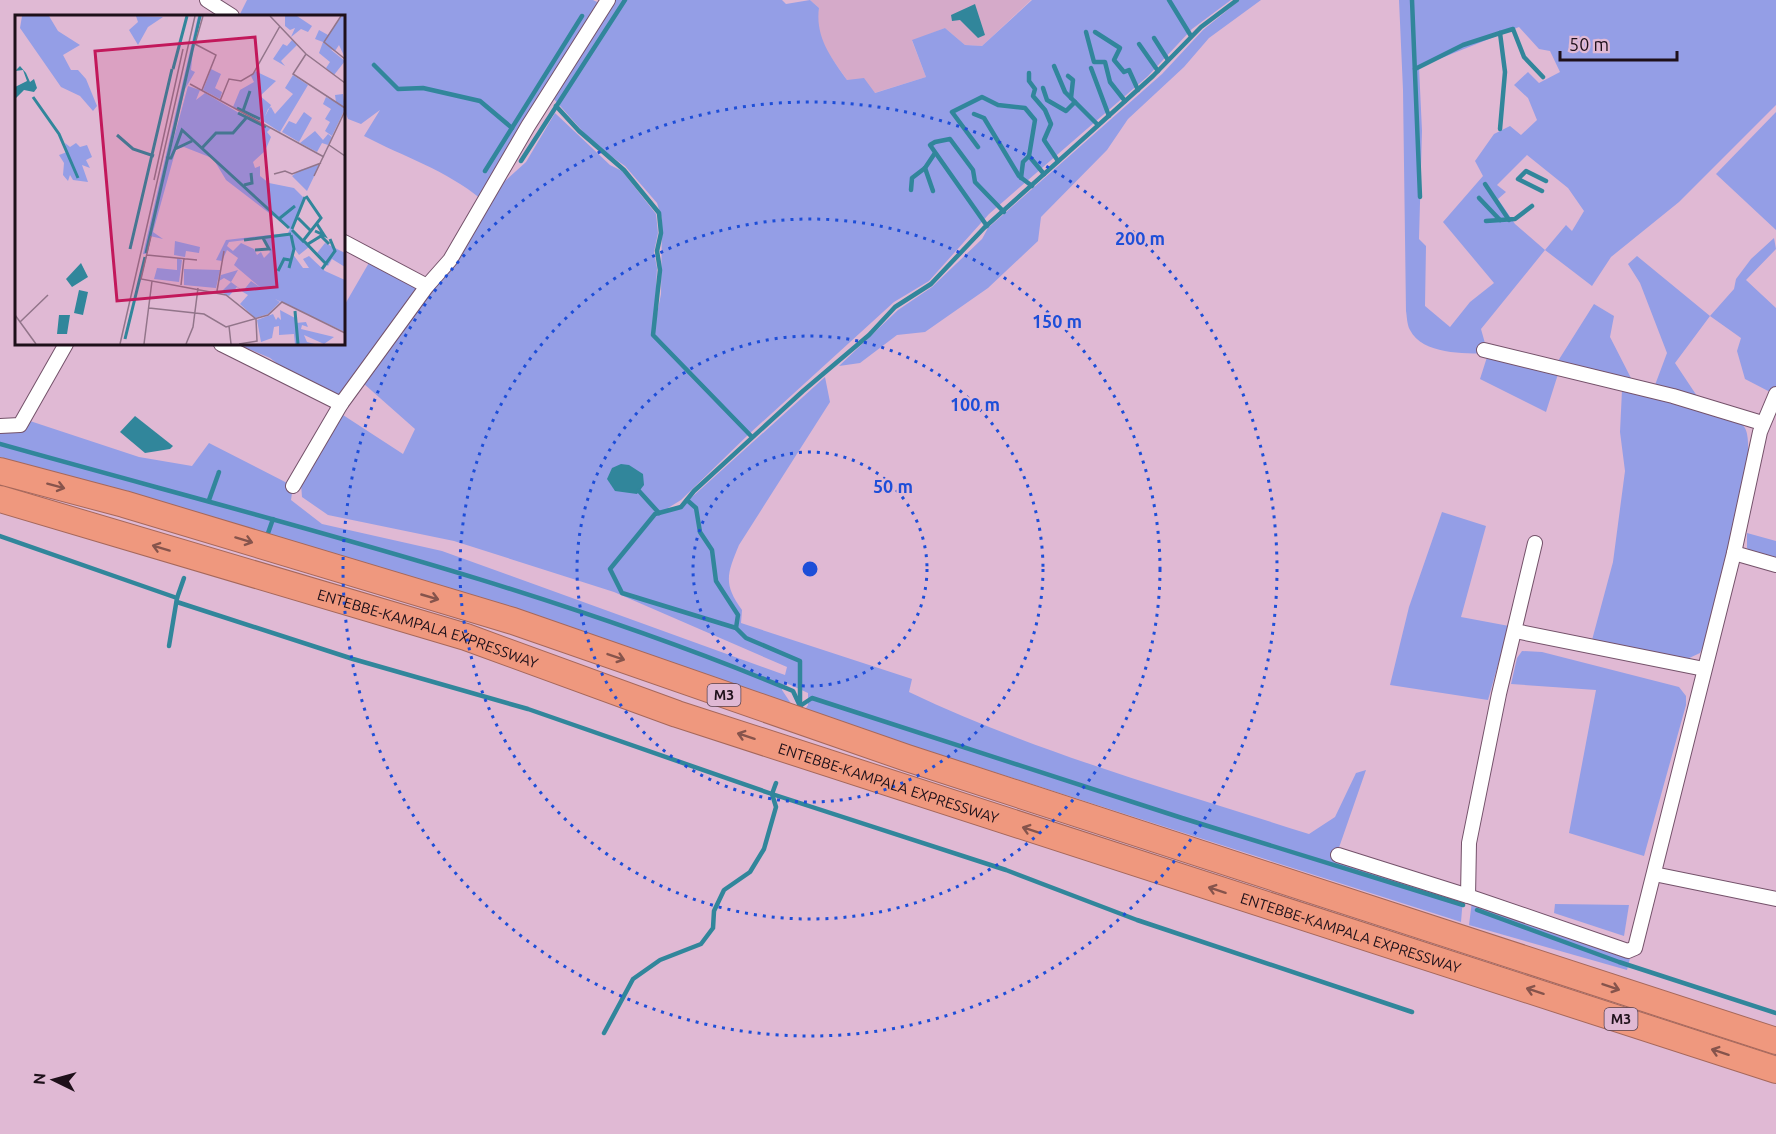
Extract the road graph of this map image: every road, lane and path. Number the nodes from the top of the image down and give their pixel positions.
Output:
1 (207, 0) edge
2 (608, 0) edge
3 (230, 15) edge
4 (345, 243) edge
5 (427, 286) junction
6 (65, 345) edge
7 (223, 345) edge
8 (1484, 350) dead end
9 (1776, 393) edge
10 (341, 404) junction
11 (1762, 423) junction
12 (0, 426) edge
13 (0, 471) edge
14 (293, 486) dead end
15 (0, 499) edge
16 (1535, 543) dead end
17 (1734, 553) junction
18 (1776, 565) edge
19 (1515, 631) junction
20 (1704, 669) junction
21 (1338, 855) dead end
22 (1654, 874) junction
23 (1468, 896) junction
24 (1776, 899) edge
25 (1776, 1041) edge
26 (1776, 1070) edge

1 - 3 street
2 - 5 street
4 - 5 street
5 - 10 street
6 - 12 street
7 - 10 street
8 - 11 street
9 - 11 street
10 - 14 street
11 - 17 street
13 -> 25 highway, ENTEBBE-KAMPALA EXPRESSWAY / M3
26 -> 15 highway, ENTEBBE-KAMPALA EXPRESSWAY / M3
16 - 19 street
17 - 18 street
17 - 20 street
19 - 20 street
19 - 23 street
20 - 22 street
21 - 23 street
22 - 23 street
22 - 24 street

